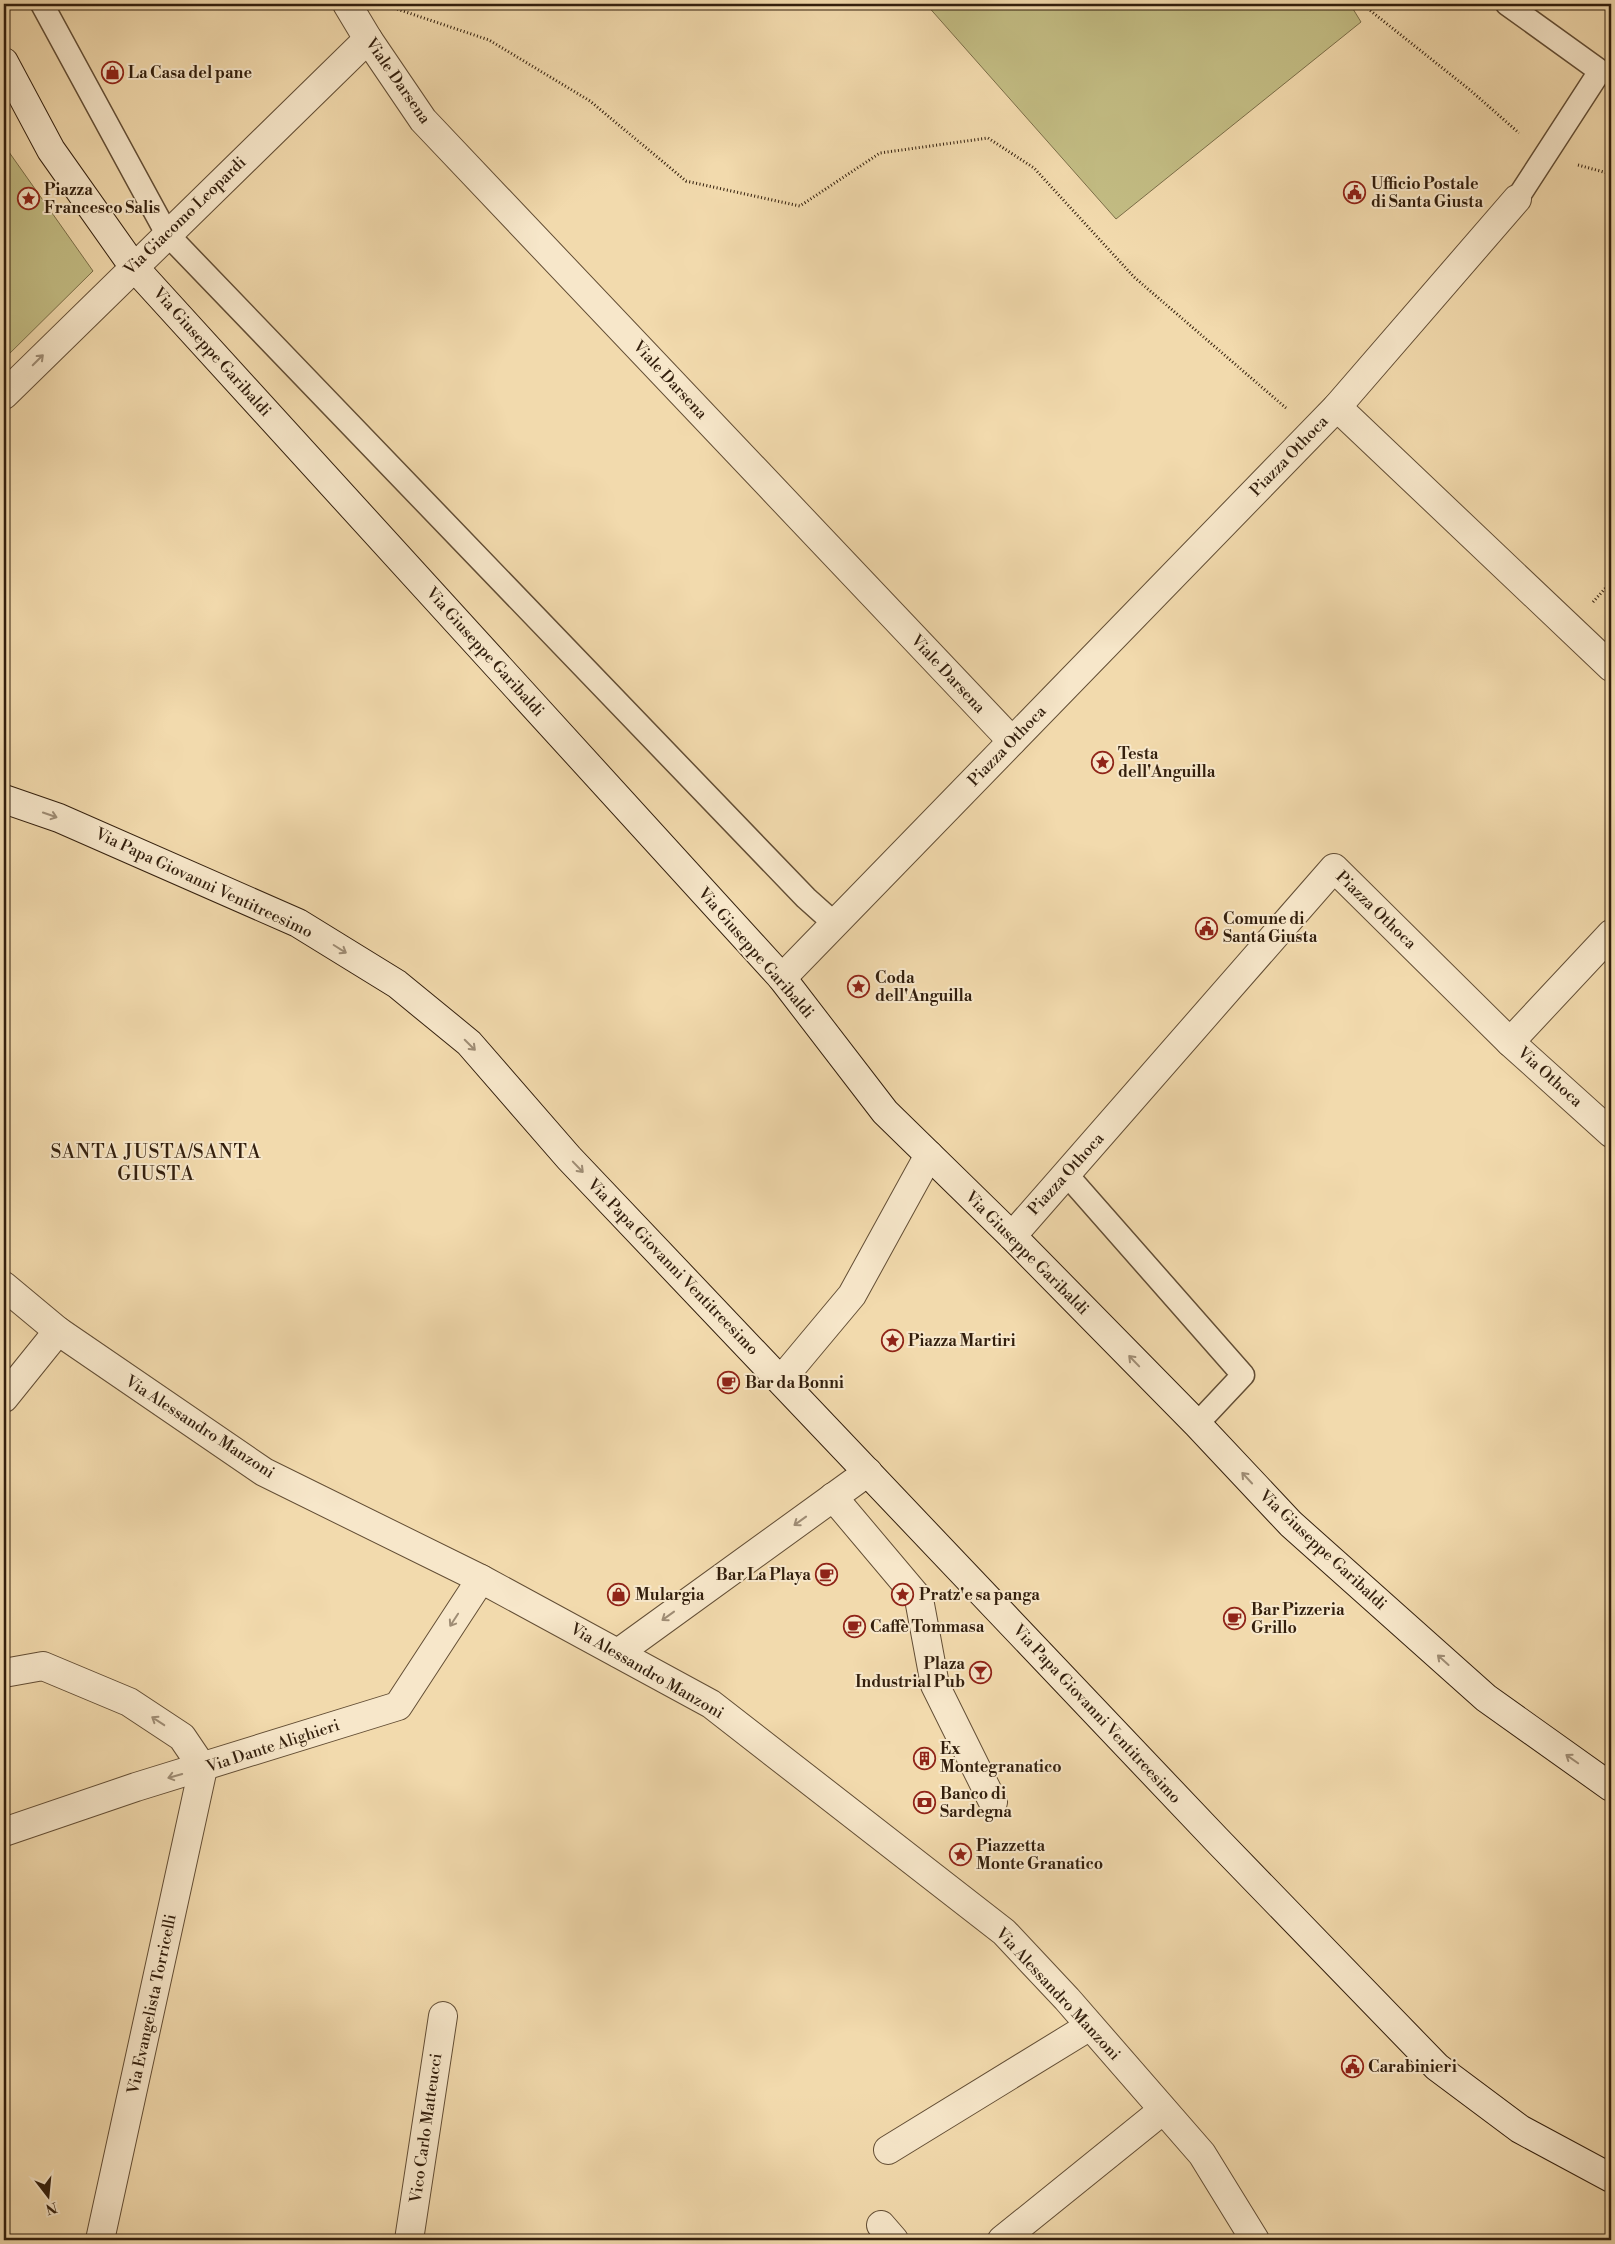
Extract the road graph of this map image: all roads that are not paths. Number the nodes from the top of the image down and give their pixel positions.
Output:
1 (42, 4) edge
2 (348, 4) edge
3 (1507, 4) edge
4 (368, 39) junction
5 (4, 62) edge
6 (11, 91) edge
7 (1517, 199) joint
8 (167, 234) junction
9 (134, 266) junction
10 (4, 395) edge
11 (1337, 407) junction
12 (1611, 667) edge
13 (1012, 741) junction
14 (4, 798) edge
15 (835, 924) junction
16 (1611, 934) edge
17 (782, 978) junction
18 (1510, 1042) junction
19 (1611, 1133) edge
20 (928, 1155) junction
21 (1067, 1175) junction
22 (1012, 1236) junction
23 (4, 1286) edge
24 (58, 1332) junction
25 (781, 1380) junction
26 (4, 1398) edge
27 (1197, 1424) junction
28 (868, 1472) junction
29 (834, 1496) junction
30 (481, 1579) junction
31 (618, 1653) junction
32 (4, 1673) edge
33 (203, 1768) junction
34 (1611, 1787) edge
35 (993, 1802) dead end
36 (4, 1832) edge
37 (443, 2016) dead end
38 (1090, 2026) junction
39 (1163, 2110) junction
40 (888, 2150) dead end
41 (1611, 2178) edge
42 (100, 2240) edge
43 (409, 2240) edge
44 (1002, 2240) edge
45 (1254, 2240) edge

1 - 8 lane
2 - 4 street, Viale Darsena
3 - 7 lane
4 - 8 street, Via Giacomo Leopardi
4 - 13 street, Viale Darsena
5 - 6 street, Via Giuseppe Garibaldi
6 - 9 street, Via Giuseppe Garibaldi
7 - 11 street, Piazza Othoca
8 - 9 street, Via Giacomo Leopardi
8 - 15 lane
10 -> 9 street, Via Giacomo Leopardi
9 - 17 street, Via Giuseppe Garibaldi
11 - 12 street, Piazza Othoca
11 - 13 street, Piazza Othoca
13 - 15 street, Piazza Othoca
14 -> 25 street, Via Papa Giovanni Ventitreesimo
15 - 17 street, Piazza Othoca
16 - 18 street
17 - 20 street, Via Giuseppe Garibaldi
18 - 19 street, Via Othoca
18 - 21 street, Piazza Othoca
20 - 22 street, Via Giuseppe Garibaldi
20 - 25 street
21 - 22 street, Piazza Othoca
21 - 27 lane
27 -> 22 street, Via Giuseppe Garibaldi
23 - 24 street, Via Alessandro Manzoni
24 - 26 street
24 - 30 street, Via Alessandro Manzoni
25 - 28 street, Via Papa Giovanni Ventitreesimo
34 -> 27 street, Via Giuseppe Garibaldi
28 - 29 street
28 - 41 street, Via Papa Giovanni Ventitreesimo
29 -> 31 street
29 - 35 street
30 - 31 street, Via Alessandro Manzoni
30 -> 33 street, Via Dante Alighieri
31 - 38 street, Via Alessandro Manzoni
33 -> 32 street
33 -> 36 street, Via Dante Alighieri
33 - 42 street, Via Evangelista Torricelli
37 - 43 street, Vico Carlo Matteucci
38 - 39 street, Via Alessandro Manzoni
38 - 40 street
39 - 44 street
39 - 45 street, Via Alessandro Manzoni

